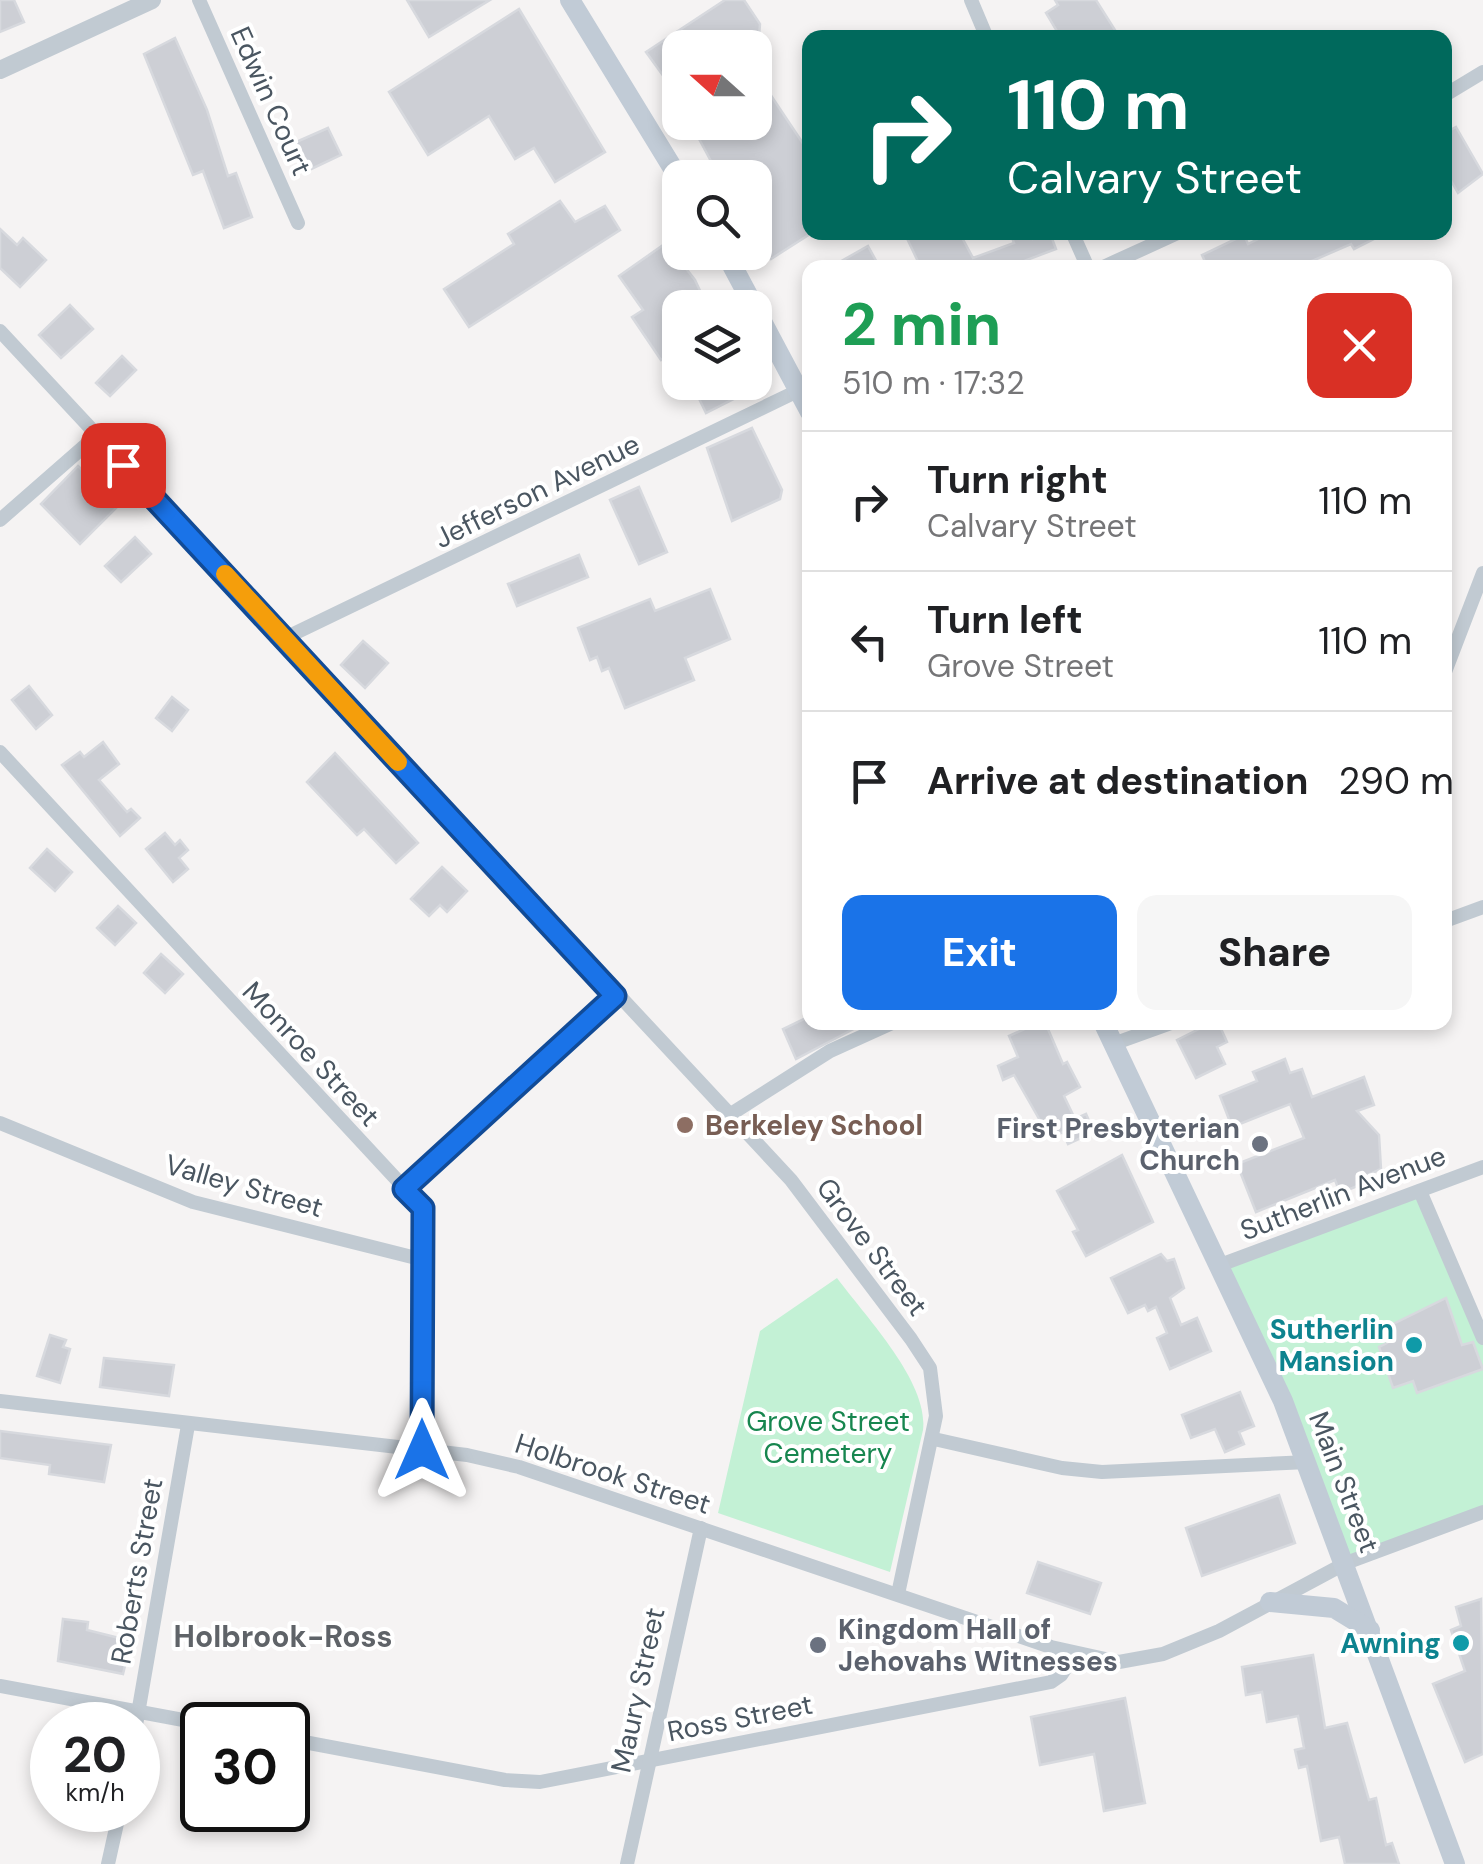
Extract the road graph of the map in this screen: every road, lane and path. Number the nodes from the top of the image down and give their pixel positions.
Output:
1 (152, 0) edge
2 (199, 0) edge
3 (570, 0) edge
4 (971, 0) edge
5 (984, 30) edge
6 (0, 70) edge
7 (1483, 72) edge
8 (1452, 90) edge
9 (668, 160) edge
10 (298, 223) dead end
11 (1162, 240) edge
12 (1119, 260) edge
13 (735, 270) edge
14 (0, 330) edge
15 (802, 382) edge
16 (802, 388) edge
17 (96, 436) junction
18 (0, 520) edge
19 (1483, 573) edge
20 (285, 638) junction
21 (1452, 654) edge
22 (0, 752) edge
23 (1483, 908) edge
24 (1452, 919) edge
25 (615, 996) junction
26 (876, 1030) edge
27 (1106, 1030) edge
28 (1151, 1030) edge
29 (1112, 1044) junction
30 (730, 1114) junction
31 (0, 1123) edge
32 (1483, 1167) edge
33 (404, 1189) junction
34 (1420, 1191) junction
35 (424, 1260) junction
36 (1220, 1266) junction
37 (1483, 1338) edge
38 (0, 1401) edge
39 (188, 1425) junction
40 (934, 1439) junction
41 (422, 1450) junction
42 (1308, 1462) junction
43 (1483, 1512) edge
44 (701, 1528) junction
45 (1346, 1563) junction
46 (898, 1594) junction
47 (1270, 1602) junction
48 (1370, 1630) junction
49 (1075, 1654) junction
50 (0, 1686) edge
51 (68, 1702) edge
52 (140, 1702) edge
53 (310, 1744) edge
54 (647, 1761) junction
55 (115, 1832) edge
56 (108, 1864) edge
57 (627, 1864) edge
58 (1454, 1864) edge

1 - 6 street
2 - 10 street, Edwin Court
3 - 9 main road
4 - 5 street
7 - 8 street
11 - 12 street
13 - 15 main road
14 - 17 street, Grove Street
16 - 20 street, Jefferson Avenue
17 - 18 street
17 - 20 street, Grove Street
19 - 21 street
20 - 25 street, Grove Street
22 - 33 street, Monroe Street
23 - 24 street
25 - 30 street, Grove Street
25 - 33 street
26 - 30 street
27 - 29 main road, Main Street
28 - 29 street
29 - 36 main road, Main Street
30 - 40 street, Grove Street
31 - 35 street, Valley Street
32 - 34 street, Sutherlin Avenue
33 - 35 street, Monroe Street
34 - 36 street, Sutherlin Avenue
34 - 37 street
35 - 41 street, Monroe Street
36 - 42 main road, Main Street
38 - 39 street, Holbrook Street
39 - 41 street, Holbrook Street
39 - 52 street, Roberts Street
40 - 42 street
40 - 46 street, Grove Street
41 - 44 street, Holbrook Street
42 - 45 main road, Main Street
43 - 45 street
44 - 46 street, Holbrook Street
44 - 54 street, Maury Street
45 - 47 street
45 - 48 main road, Main Street
46 - 49 street, Holbrook Street
47 - 48 main road
47 - 49 street
48 - 58 main road, Main Street
49 - 54 street, Ross Street
50 - 51 street
53 - 54 street, Ross Street
54 - 57 street, Maury Street
55 - 56 street

